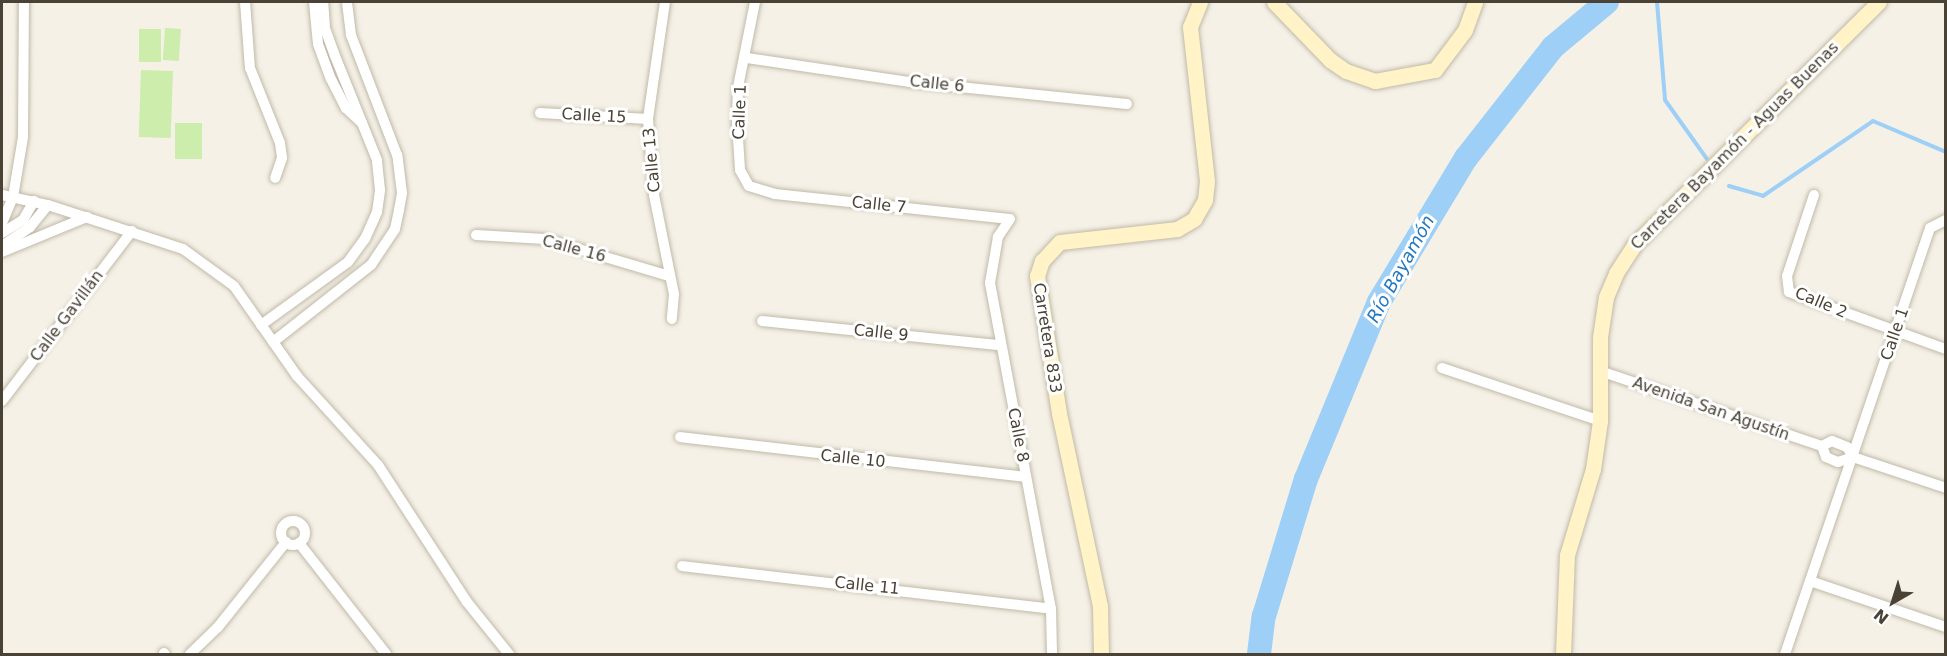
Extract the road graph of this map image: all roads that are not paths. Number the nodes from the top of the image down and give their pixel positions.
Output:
1 (24, 2) edge
2 (245, 2) edge
3 (314, 2) edge
4 (323, 2) edge
5 (347, 2) edge
6 (665, 2) edge
7 (755, 2) edge
8 (1200, 2) edge
9 (1274, 2) edge
10 (1475, 2) edge
11 (1879, 2) edge
12 (747, 58) junction
13 (1127, 104) dead end
14 (540, 113) dead end
15 (648, 119) junction
16 (364, 124) junction
17 (275, 178) dead end
18 (748, 186) joint
19 (1814, 195) dead end
20 (7, 196) edge
21 (34, 201) junction
22 (48, 205) junction
23 (87, 217) junction
24 (1010, 219) joint
25 (1946, 220) edge
26 (2, 223) edge
27 (132, 231) junction
28 (2, 233) edge
29 (476, 235) dead end
30 (2, 246) edge
31 (2, 252) edge
32 (669, 276) junction
33 (672, 319) dead end
34 (762, 321) dead end
35 (261, 325) junction
36 (1895, 333) junction
37 (273, 342) junction
38 (1000, 345) junction
39 (1946, 350) edge
40 (1443, 368) dead end
41 (1600, 371) junction
42 (2, 401) edge
43 (1600, 421) junction
44 (680, 437) dead end
45 (1822, 446) junction
46 (1853, 457) junction
47 (1026, 477) junction
48 (1946, 488) edge
49 (286, 542) junction
50 (299, 543) junction
51 (682, 566) dead end
52 (1810, 581) junction
53 (1051, 609) junction
54 (1946, 627) edge
55 (190, 654) edge
56 (386, 654) edge
57 (509, 654) edge
58 (1052, 654) edge
59 (1101, 654) edge
60 (1563, 654) edge
61 (1785, 654) edge

1 - 20 street
2 - 17 street
3 - 16 street
4 - 16 street
5 - 37 street
6 - 15 street, Calle 13
7 - 12 street, Calle 1
8 - 59 street, Carretera 833
9 - 10 street
11 - 41 street, Carretera Bayamón - Aguas Buenas
12 - 13 street, Calle 6
12 - 18 street, Calle 1
14 - 15 street, Calle 15
15 - 32 street, Calle 13
16 - 35 street
18 - 24 street, Calle 7
19 - 36 street, Calle 2
20 - 21 street
20 - 26 street
21 - 22 street
21 - 28 street
22 - 23 street
22 - 30 street
23 - 27 street
23 - 31 street
24 - 38 street, Calle 8
25 - 36 street, Calle 1
27 - 35 street
27 - 42 street, Calle Gavillán
29 - 32 street, Calle 16
32 - 33 street, Calle 13
34 - 38 street, Calle 9
35 - 37 street
36 - 39 street, Calle 2
36 - 46 street, Calle 1
37 - 57 street
38 - 47 street, Calle 8
40 - 43 street
41 - 43 street, Carretera Bayamón - Aguas Buenas
41 - 45 street, Avenida San Agustín
43 - 60 street, Carretera Bayamón - Aguas Buenas
44 - 47 street, Calle 10
45 - 46 street, Avenida San Agustín
45 - 46 street, Avenida San Agustín
46 - 48 street, Avenida San Agustín
46 - 52 street
47 - 53 street, Calle 8
49 - 50 street
49 - 50 street
49 - 55 street
50 - 56 street
51 - 53 street, Calle 11
52 - 54 street
52 - 61 street
53 - 58 street, Calle 8

